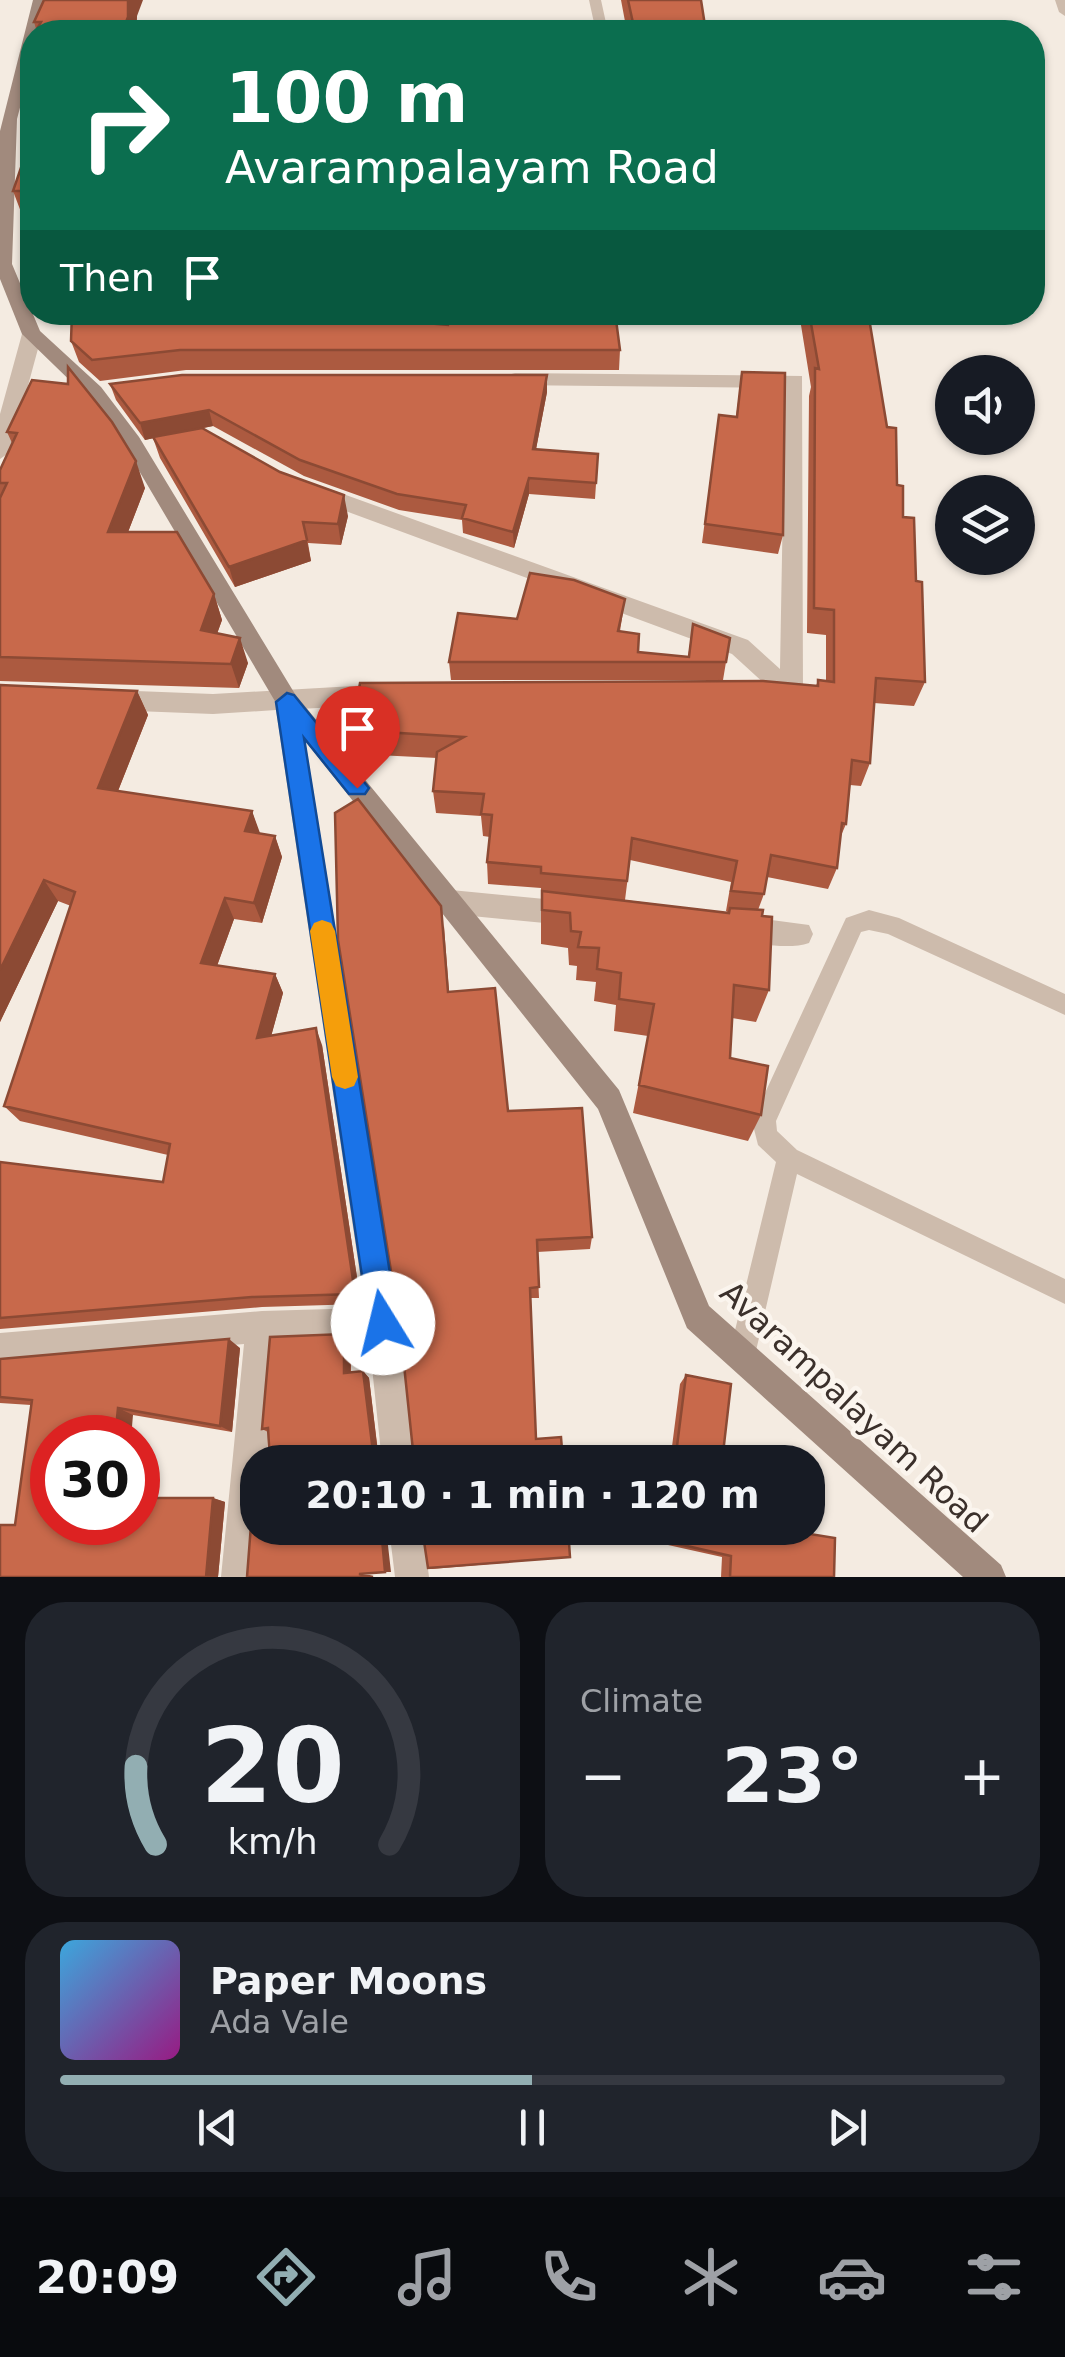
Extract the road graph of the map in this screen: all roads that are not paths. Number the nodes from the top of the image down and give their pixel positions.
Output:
1 (1061, 0) edge
2 (1065, 12) edge
3 (20, 81) edge
4 (20, 305) edge
5 (28, 325) edge
6 (32, 334) junction
7 (500, 380) edge
8 (0, 452) edge
9 (294, 484) edge
10 (414, 694) edge
11 (754, 694) edge
12 (791, 694) junction
13 (93, 700) edge
14 (287, 702) junction
15 (451, 902) junction
16 (606, 916) edge
17 (722, 927) edge
18 (800, 934) dead end
19 (1065, 1005) edge
20 (789, 1158) junction
21 (1065, 1292) edge
22 (383, 1323) junction
23 (262, 1327) junction
24 (0, 1349) edge
25 (742, 1355) junction
26 (397, 1445) edge
27 (408, 1545) edge
28 (238, 1577) edge
29 (412, 1577) edge
30 (989, 1577) edge

1 - 2 lane
3 - 4 street, Avarampalayam Road
5 - 6 street, Avarampalayam Road
6 - 8 street
6 - 14 street, Avarampalayam Road
7 - 12 street
9 - 12 street
10 - 14 street
11 - 12 street
13 - 14 street
14 - 15 street, Avarampalayam Road
14 - 22 street
15 - 16 street
15 - 25 street, Avarampalayam Road
17 - 18 street
19 - 20 lane
20 - 21 lane
20 - 25 lane
22 - 23 street
22 - 26 street
23 - 24 street
23 - 28 street
25 - 30 street, Avarampalayam Road
27 - 29 street

